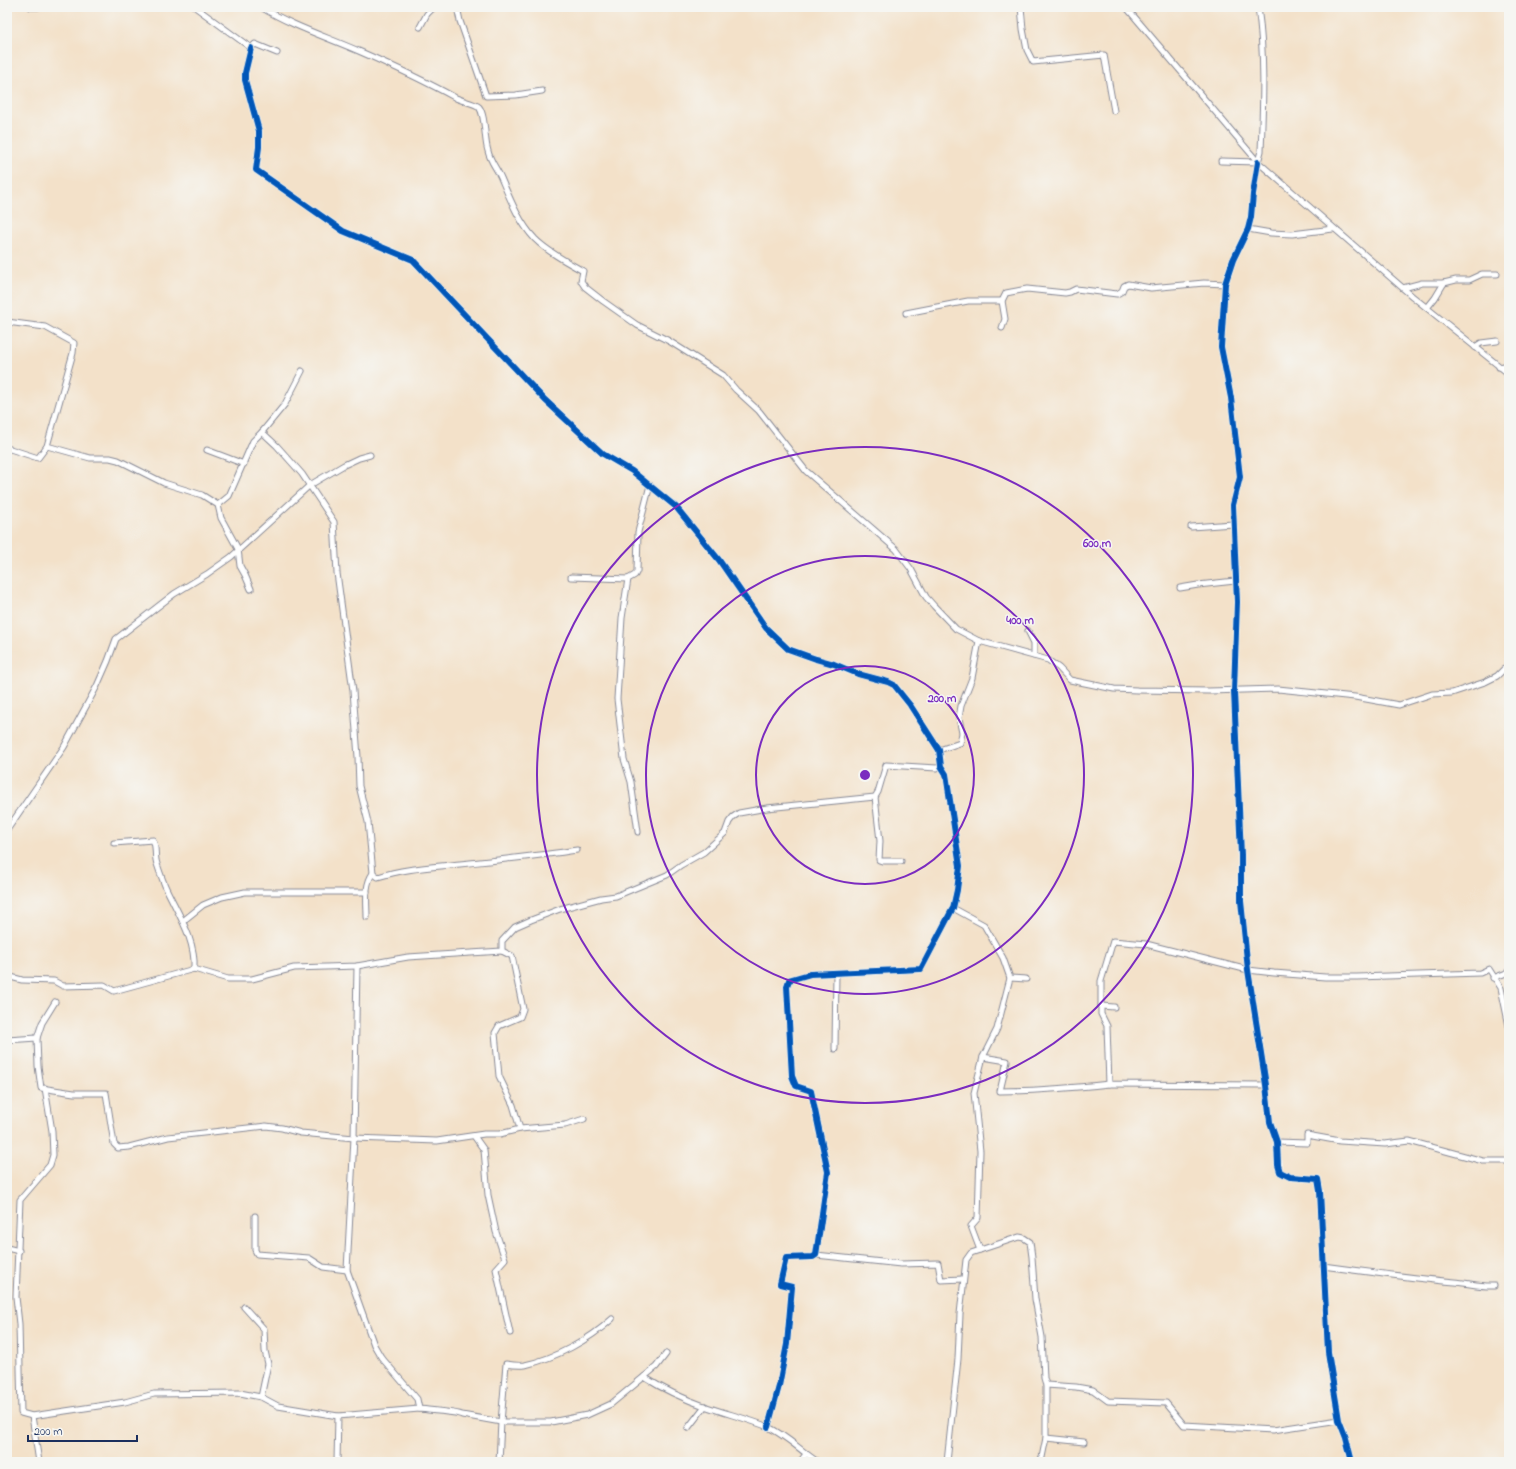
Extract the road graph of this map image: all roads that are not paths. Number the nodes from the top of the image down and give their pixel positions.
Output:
1 (31, 7) edge
2 (38, 7) edge
3 (195, 7) edge
4 (261, 7) edge
5 (434, 7) edge
6 (457, 7) edge
7 (1022, 7) edge
8 (1126, 7) edge
9 (1258, 7) edge
10 (420, 27) dead end
11 (251, 48) junction
12 (277, 53) dead end
13 (542, 91) dead end
14 (1114, 111) dead end
15 (1221, 160) dead end
16 (1258, 162) junction
17 (1248, 229) junction
18 (1333, 229) junction
19 (1497, 274) dead end
20 (1444, 283) junction
21 (1225, 284) junction
22 (1403, 288) junction
23 (1002, 301) junction
24 (1427, 308) junction
25 (906, 313) dead end
26 (7, 322) edge
27 (1002, 328) dead end
28 (1497, 341) dead end
29 (1475, 347) junction
30 (1509, 365) edge
31 (1499, 366) junction
32 (302, 371) dead end
33 (1509, 374) edge
34 (262, 432) junction
35 (47, 446) junction
36 (7, 448) edge
37 (207, 450) dead end
38 (370, 455) dead end
39 (244, 464) junction
40 (310, 485) junction
41 (650, 485) junction
42 (218, 505) junction
43 (1233, 524) junction
44 (1191, 527) dead end
45 (238, 549) junction
46 (571, 577) dead end
47 (628, 579) junction
48 (1235, 581) junction
49 (1180, 588) dead end
50 (251, 589) dead end
51 (1028, 631) dead end
52 (979, 641) junction
53 (1034, 656) junction
54 (1509, 664) edge
55 (1234, 691) junction
56 (939, 750) junction
57 (941, 766) junction
58 (875, 797) junction
59 (7, 830) edge
60 (638, 832) dead end
61 (114, 843) dead end
62 (577, 850) dead end
63 (901, 860) dead end
64 (373, 873) junction
65 (367, 892) junction
66 (953, 908) junction
67 (367, 917) dead end
68 (182, 921) junction
69 (502, 951) junction
70 (357, 966) junction
71 (194, 969) junction
72 (1248, 970) junction
73 (1509, 972) edge
74 (836, 973) junction
75 (7, 976) edge
76 (1010, 978) junction
77 (1493, 978) junction
78 (1026, 979) dead end
79 (55, 1002) dead end
80 (1101, 1006) junction
81 (1114, 1008) dead end
82 (1509, 1026) edge
83 (37, 1038) junction
84 (7, 1040) edge
85 (836, 1049) dead end
86 (983, 1057) junction
87 (1110, 1084) junction
88 (1266, 1085) junction
89 (45, 1088) junction
90 (584, 1119) dead end
91 (520, 1128) junction
92 (474, 1136) junction
93 (354, 1138) junction
94 (1277, 1142) junction
95 (1509, 1161) edge
96 (255, 1216) dead end
97 (7, 1248) edge
98 (980, 1250) junction
99 (19, 1251) junction
100 (816, 1255) junction
101 (1323, 1266) junction
102 (347, 1270) junction
103 (963, 1279) junction
104 (1494, 1286) dead end
105 (244, 1308) dead end
106 (612, 1319) dead end
107 (510, 1333) dead end
108 (666, 1354) dead end
109 (644, 1377) junction
110 (1046, 1385) junction
111 (261, 1397) junction
112 (705, 1406) junction
113 (419, 1410) junction
114 (32, 1416) junction
115 (338, 1416) junction
116 (1339, 1420) junction
117 (501, 1422) junction
118 (768, 1427) junction
119 (688, 1428) dead end
120 (1046, 1438) junction
121 (1084, 1442) dead end
122 (806, 1454) junction
123 (39, 1462) edge
124 (337, 1462) edge
125 (499, 1462) edge
126 (800, 1462) edge
127 (818, 1462) edge
128 (947, 1462) edge
129 (1041, 1462) edge
130 (1352, 1462) edge

1 - 2 street
3 - 11 street
4 - 52 street
5 - 10 street
6 - 13 street
7 - 14 street
8 - 16 street
9 - 16 street
11 - 12 street
11 - 41 street
15 - 16 street
16 - 17 street
16 - 18 street
17 - 18 street
17 - 21 street
18 - 22 street
19 - 20 street
20 - 22 street
20 - 24 street
21 - 23 street
21 - 43 street
22 - 24 street
23 - 25 street
23 - 27 street
24 - 29 street
26 - 35 street
28 - 29 street
29 - 31 street
30 - 31 street
31 - 33 street
32 - 34 street
34 - 39 street
34 - 40 street
35 - 36 street
35 - 42 street
37 - 39 street
38 - 40 street
39 - 42 street
40 - 45 street
40 - 64 street
41 - 47 street
41 - 56 street
42 - 45 street
43 - 44 street
43 - 48 street
45 - 50 street
45 - 59 street
46 - 47 street
47 - 60 street
48 - 49 street
48 - 55 street
51 - 53 street
52 - 53 street
52 - 56 street
53 - 55 street
54 - 55 street
55 - 72 street
56 - 57 street
57 - 58 street
57 - 66 street
58 - 63 street
58 - 69 street
61 - 68 street
62 - 64 street
64 - 65 street
65 - 67 street
65 - 68 street
66 - 74 street
66 - 76 street
68 - 71 street
69 - 70 street
69 - 91 street
70 - 71 street
70 - 93 street
71 - 75 street
72 - 77 street
72 - 80 street
72 - 88 street
73 - 77 street
74 - 85 street
74 - 100 street
76 - 78 street
76 - 86 street
77 - 82 street
79 - 83 street
80 - 81 street
80 - 87 street
83 - 84 street
83 - 89 street
86 - 87 street
86 - 98 street
87 - 88 street
88 - 94 street
89 - 93 street
89 - 99 street
90 - 91 street
91 - 92 street
92 - 93 street
92 - 107 street
93 - 102 street
94 - 95 street
94 - 101 street
96 - 102 street
97 - 99 street
98 - 103 street
98 - 110 street
99 - 114 street
100 - 103 street
100 - 118 street
101 - 104 street
101 - 116 street
102 - 113 street
103 - 128 street
105 - 111 street
106 - 117 street
108 - 109 street
109 - 112 street
109 - 117 street
110 - 116 street
110 - 120 street
111 - 114 street
111 - 115 street
112 - 118 street
112 - 119 street
113 - 115 street
113 - 117 street
114 - 123 street
115 - 124 street
116 - 130 street
117 - 125 street
118 - 122 street
120 - 121 street
120 - 129 street
122 - 126 street
122 - 127 street

